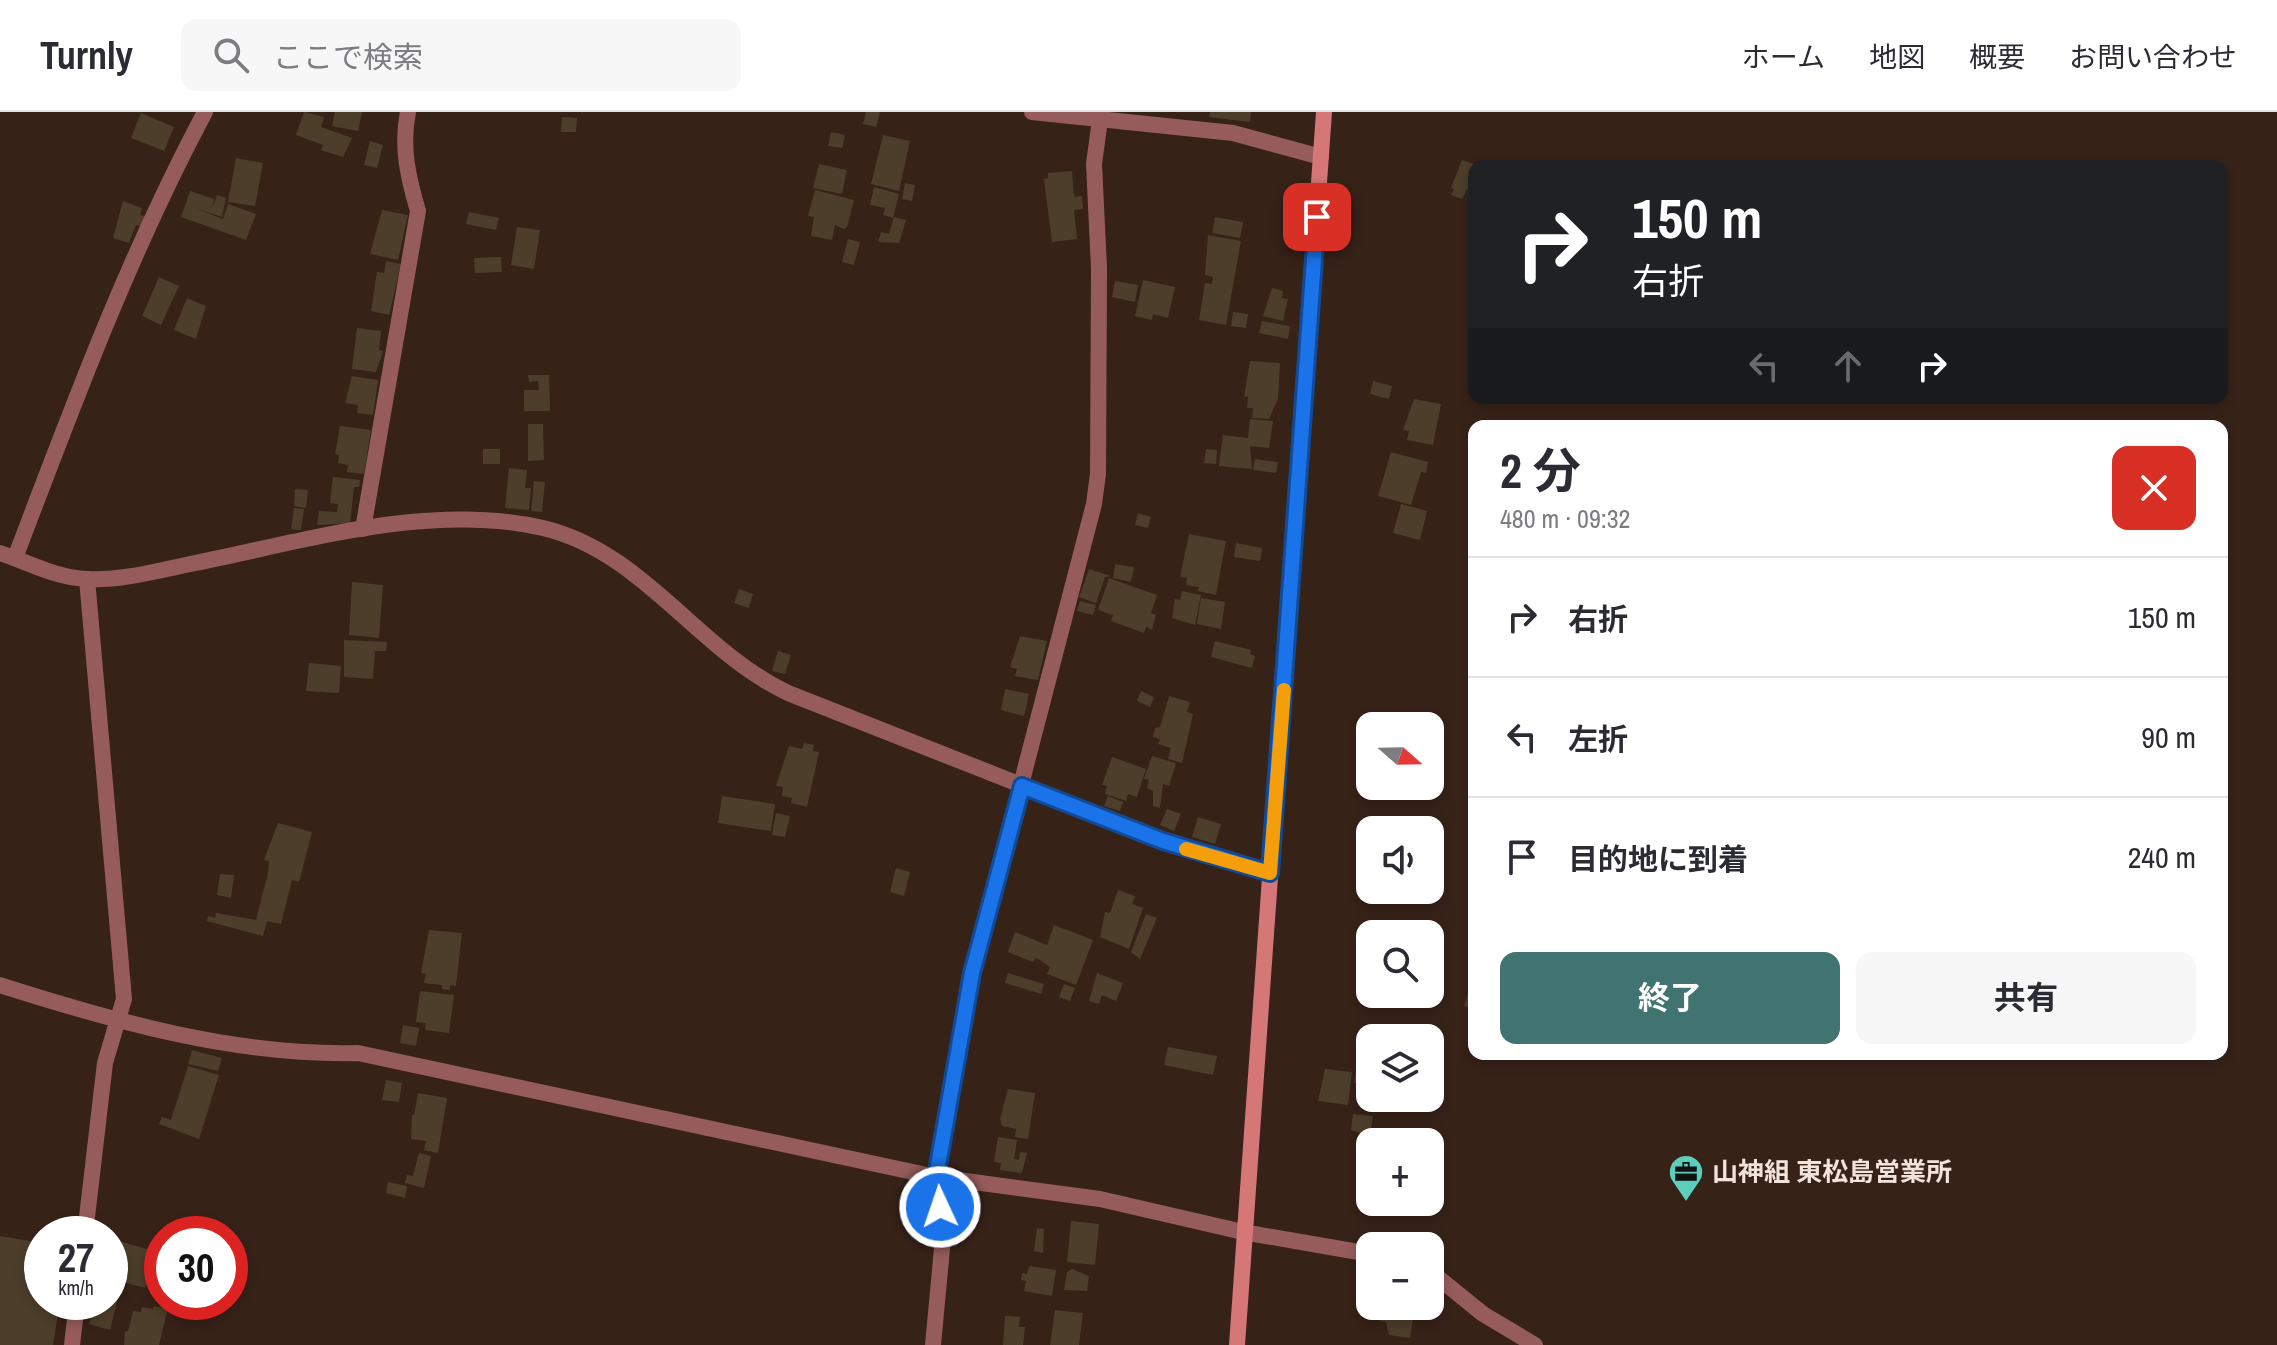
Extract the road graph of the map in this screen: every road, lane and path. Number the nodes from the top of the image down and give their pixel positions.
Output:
1 (205, 112) edge
2 (408, 112) edge
3 (1032, 112) edge
4 (1324, 112) edge
5 (1100, 116) edge
6 (1321, 157) junction
7 (363, 529) junction
8 (7, 555) edge
9 (87, 579) junction
10 (1022, 786) junction
11 (1270, 873) junction
12 (0, 985) edge
13 (118, 1023) junction
14 (936, 1177) junction
15 (87, 1216) edge
16 (1243, 1232) junction
17 (1356, 1252) edge
18 (1444, 1282) edge
19 (75, 1320) edge
20 (72, 1345) edge
21 (933, 1345) edge
22 (1237, 1345) edge
23 (1535, 1345) edge

1 - 8 street
2 - 7 street
3 - 5 street
4 - 6 street
5 - 6 street
5 - 10 street
6 - 11 street
7 - 9 street
7 - 10 street
8 - 9 street
9 - 13 street
10 - 11 street
10 - 14 street
11 - 16 street
12 - 13 street
13 - 14 street
13 - 15 street
14 - 16 street
14 - 21 street
16 - 17 street
16 - 22 street
18 - 23 street
19 - 20 street

